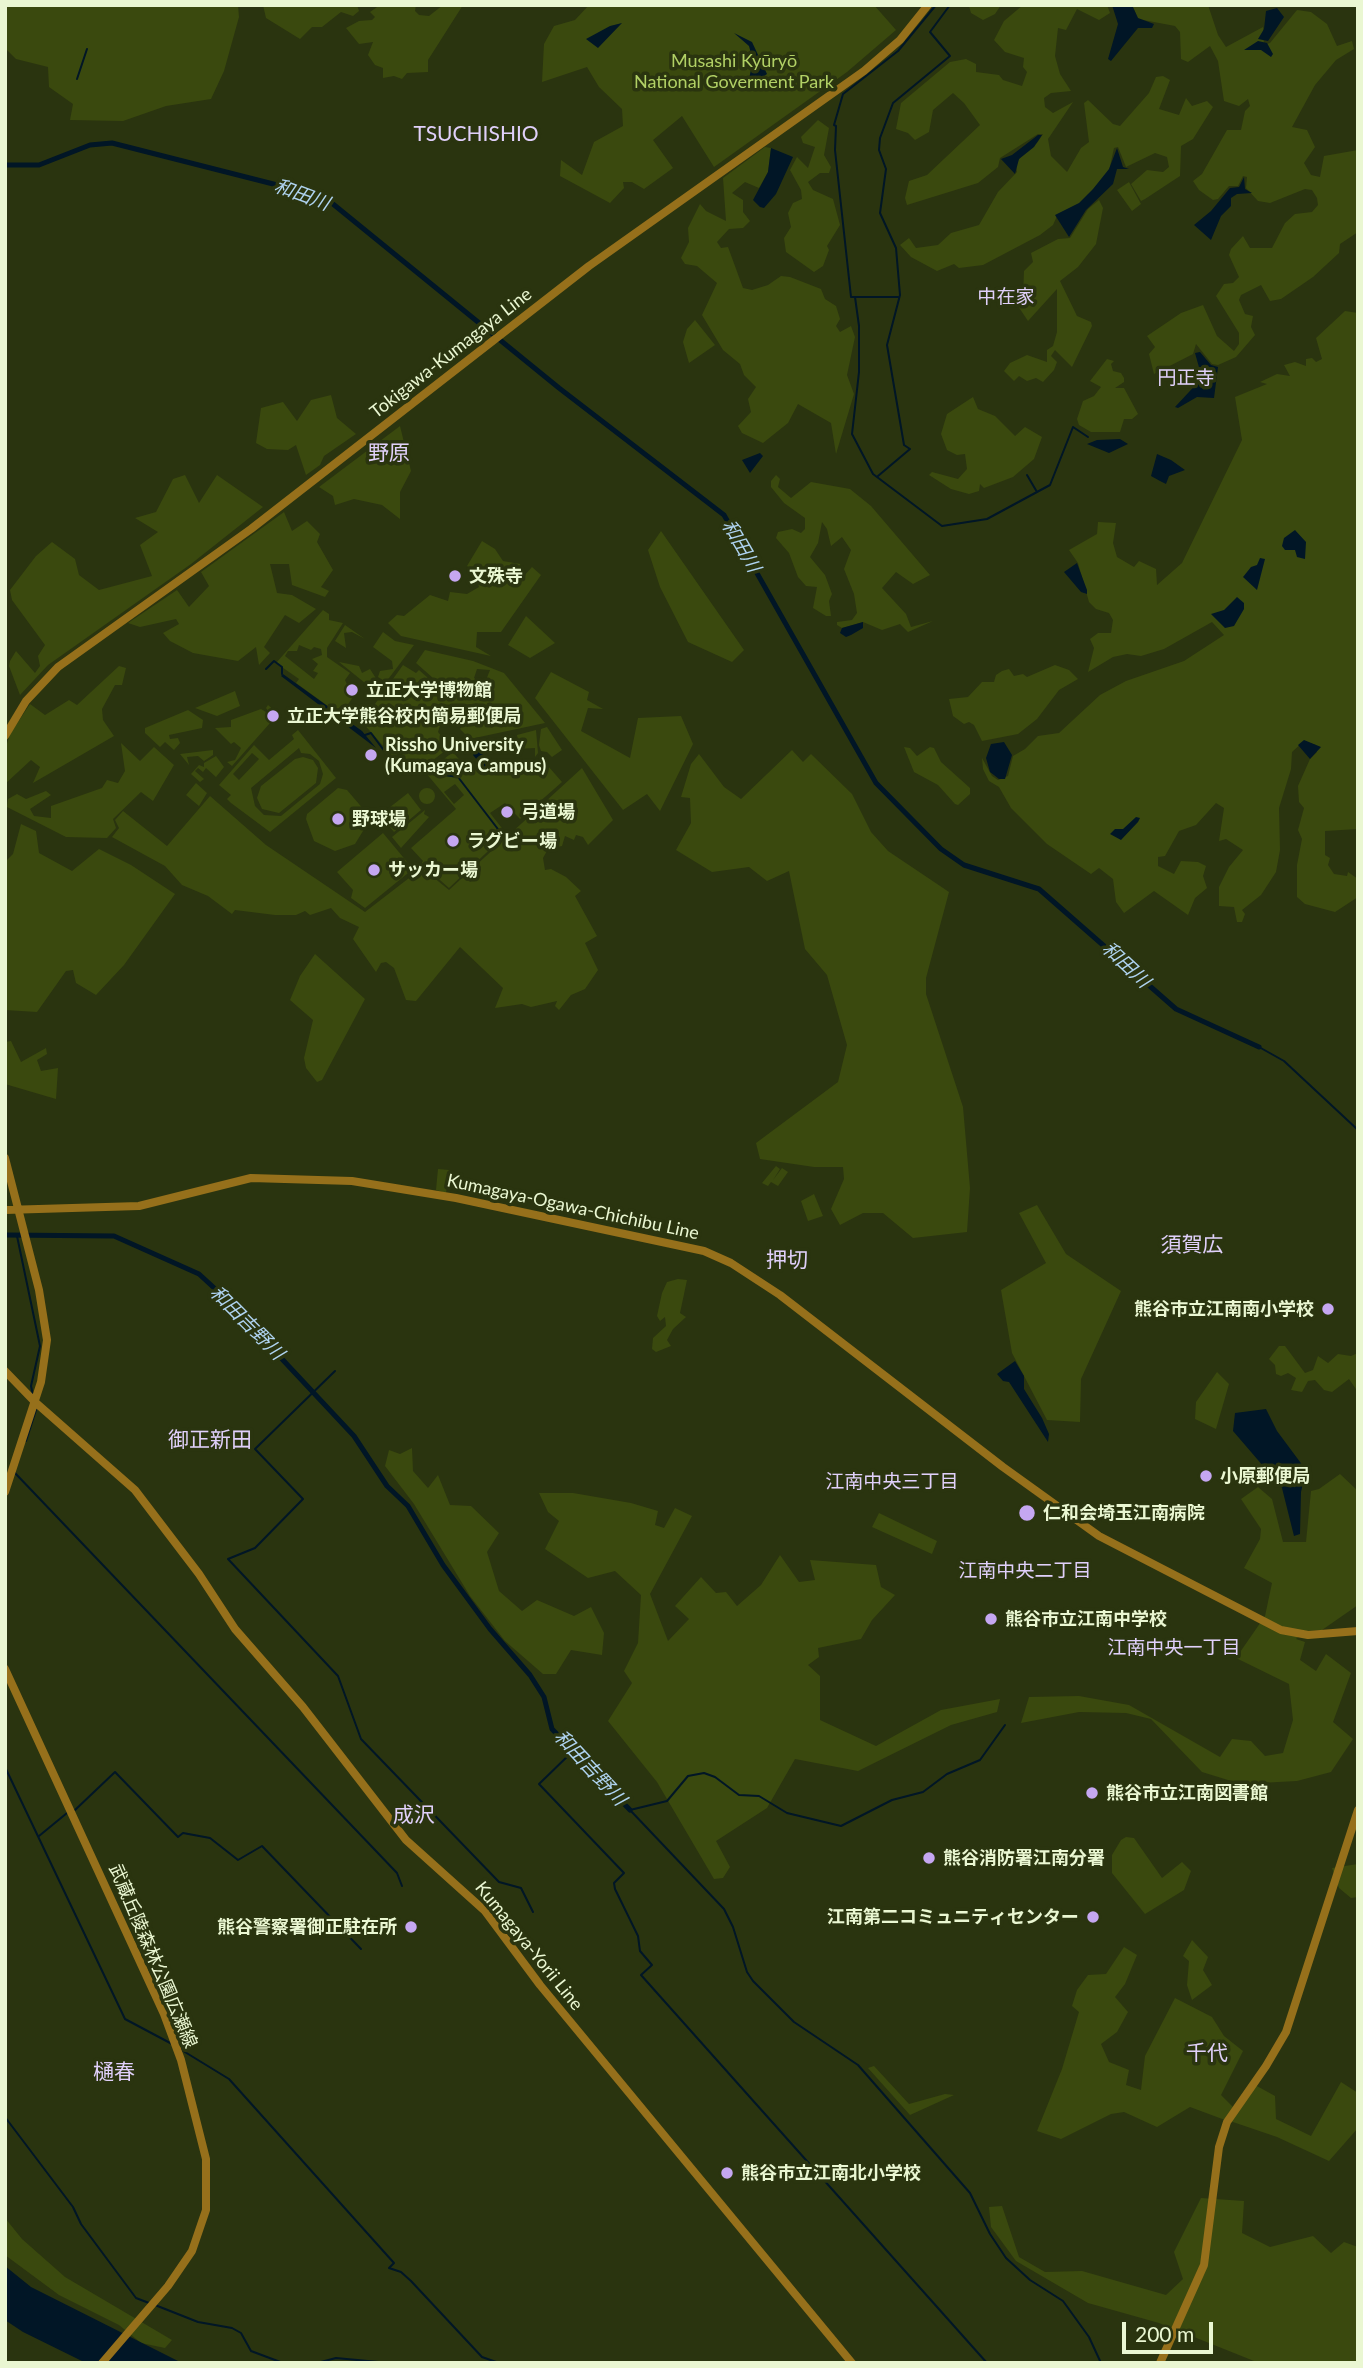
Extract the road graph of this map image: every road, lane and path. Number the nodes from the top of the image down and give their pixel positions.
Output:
1 (922, 5) edge
2 (928, 5) edge
3 (505, 328) junction
4 (488, 342) junction
5 (5, 726) edge
6 (5, 736) edge
7 (5, 1158) edge
8 (5, 1210) edge
9 (19, 1210) junction
10 (5, 1371) edge
11 (35, 1404) junction
12 (5, 1492) edge
13 (1358, 1631) edge
14 (5, 1669) edge
15 (1358, 1810) edge
16 (102, 2363) edge
17 (852, 2363) edge
18 (1160, 2363) edge

1 - 3 main road, Tokigawa-Kumagaya Line
2 - 3 main road, Tokigawa-Kumagaya Line
3 - 4 main road, Tokigawa-Kumagaya Line
4 - 5 main road, Tokigawa-Kumagaya Line
4 - 6 main road, Tokigawa-Kumagaya Line
7 - 9 main road
8 - 9 main road, Kumagaya-Ogawa-Chichibu Line
9 - 11 main road
9 - 13 main road, Kumagaya-Ogawa-Chichibu Line
10 - 11 main road, Kumagaya-Yorii Line
11 - 12 main road
11 - 17 main road, Kumagaya-Yorii Line
14 - 16 main road, 武蔵丘陵森林公園広瀬線
15 - 18 main road

